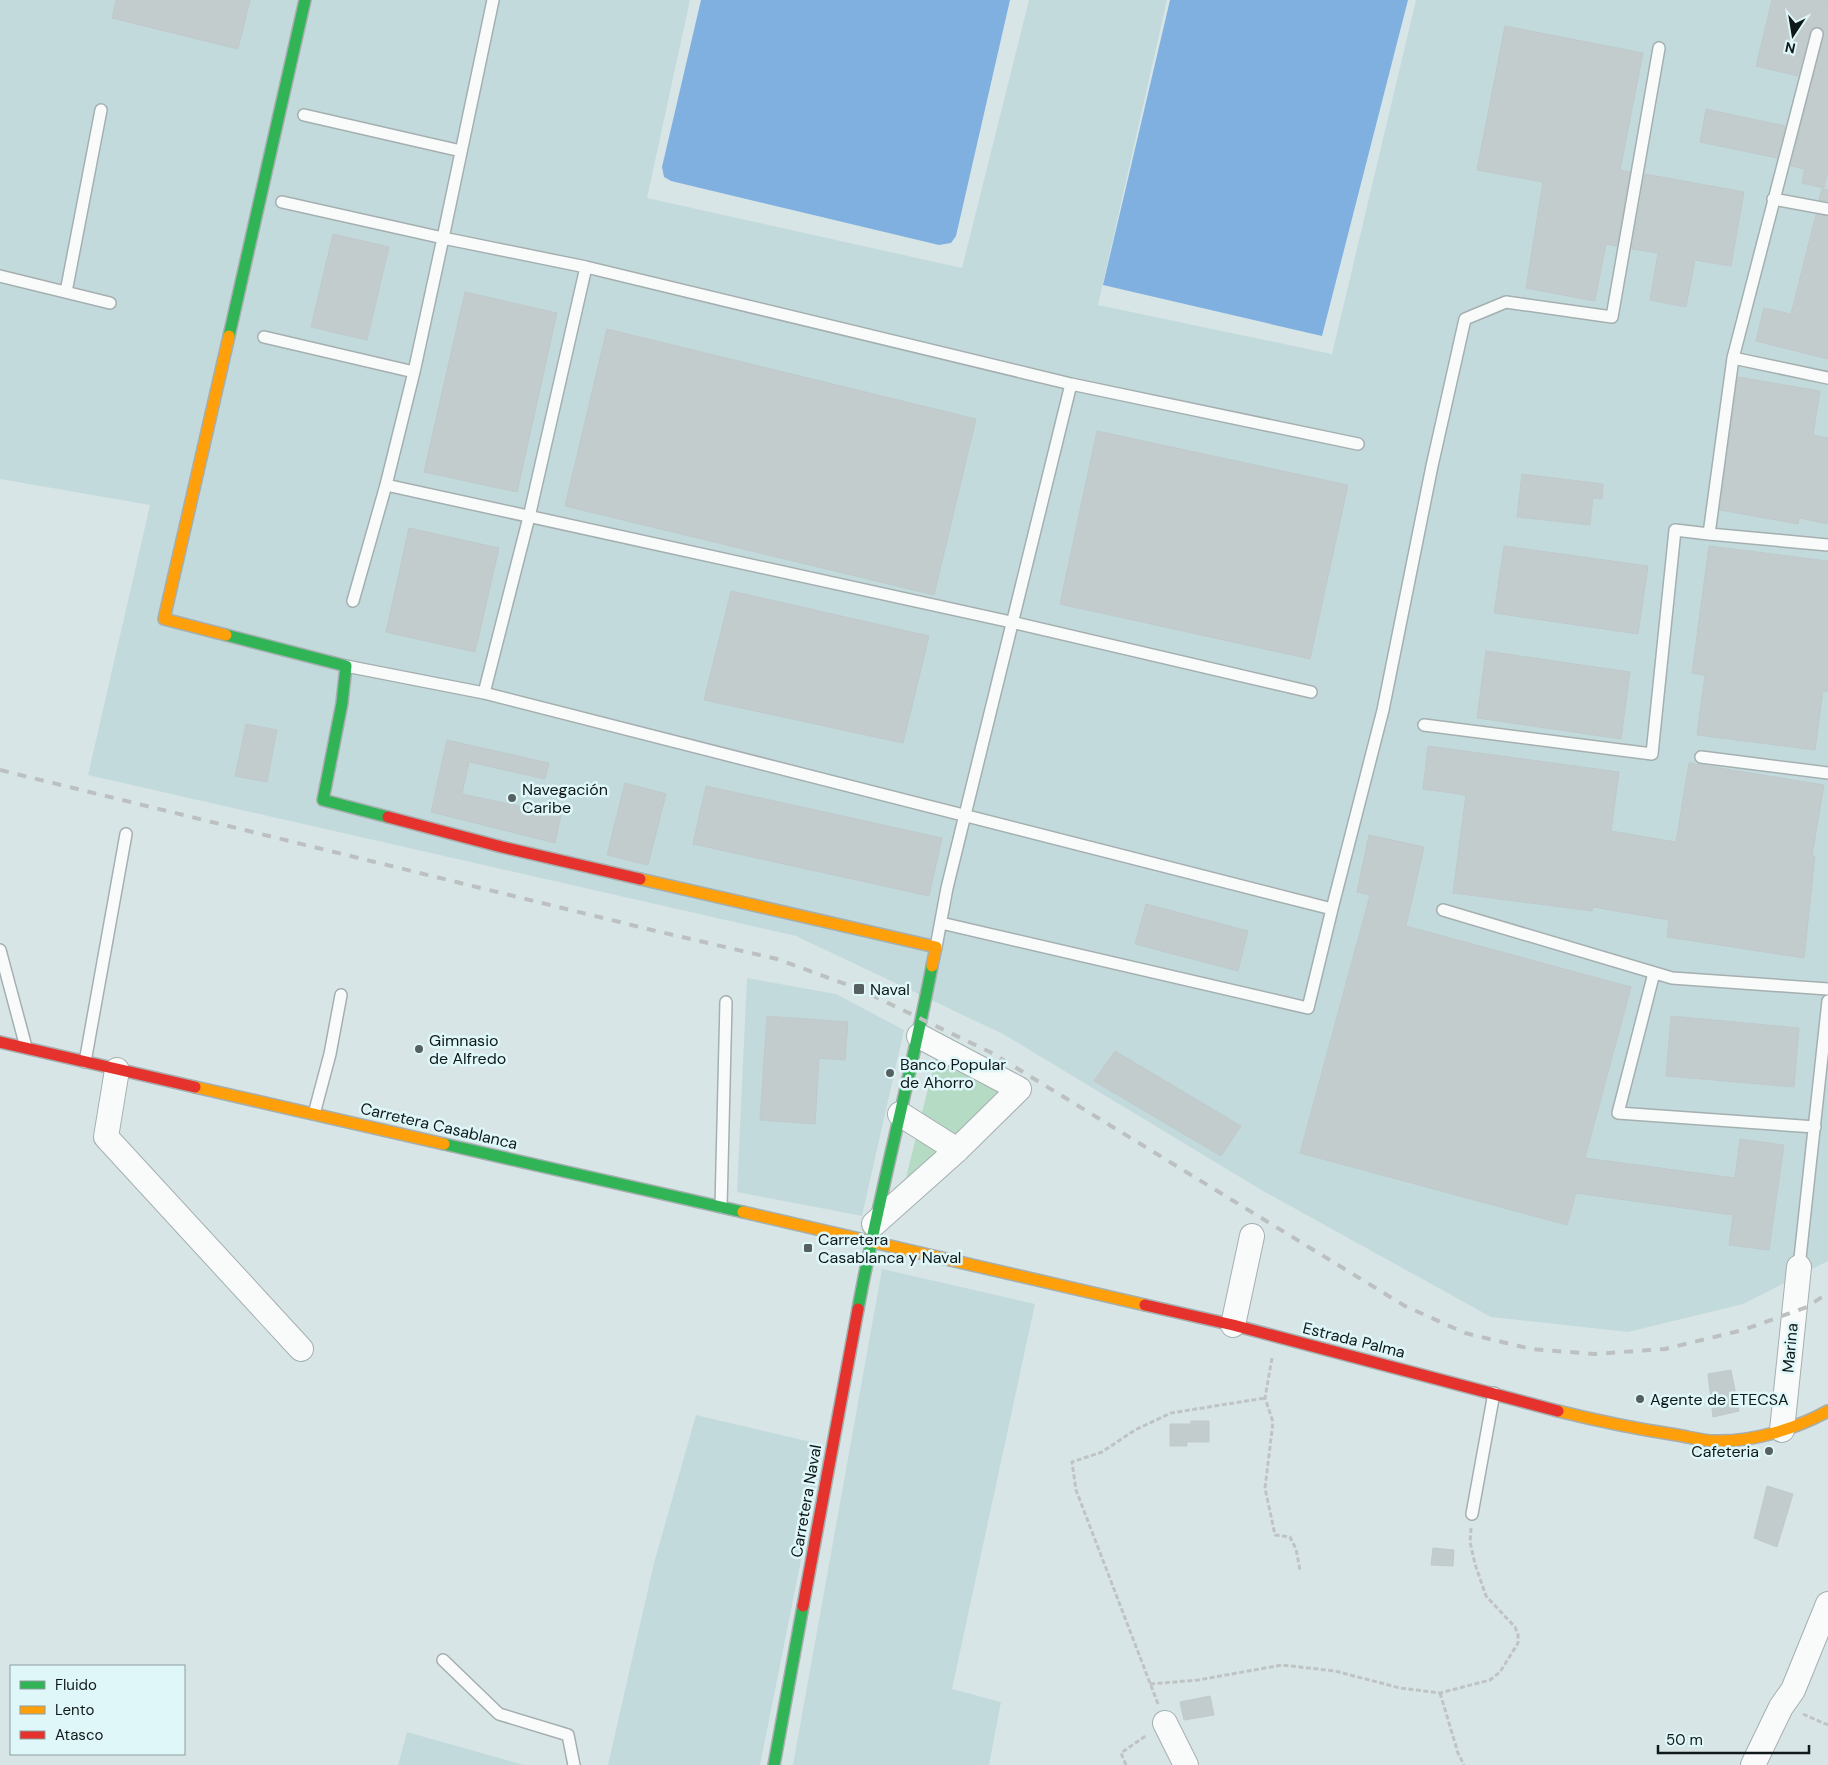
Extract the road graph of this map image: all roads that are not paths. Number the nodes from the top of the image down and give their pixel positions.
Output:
1 (305, 0) edge
2 (493, 0) edge
3 (1817, 34) dead end
4 (1659, 48) dead end
5 (100, 110) dead end
6 (304, 115) dead end
7 (461, 151) junction
8 (1774, 198) junction
9 (282, 202) dead end
10 (1828, 210) edge
11 (443, 238) junction
12 (586, 266) junction
13 (0, 276) edge
14 (66, 292) junction
15 (110, 303) dead end
16 (264, 337) dead end
17 (1733, 358) junction
18 (414, 372) junction
19 (1828, 378) edge
20 (1071, 384) junction
21 (1358, 444) dead end
22 (386, 485) junction
23 (529, 517) junction
24 (1709, 534) junction
25 (1828, 545) edge
26 (353, 601) dead end
27 (1011, 622) junction
28 (346, 666) junction
29 (1311, 692) dead end
30 (484, 693) junction
31 (1424, 725) dead end
32 (1701, 757) dead end
33 (1828, 772) edge
34 (966, 816) junction
35 (126, 834) dead end
36 (1332, 909) junction
37 (1443, 910) dead end
38 (941, 923) junction
39 (936, 947) junction
40 (0, 950) edge
41 (1654, 973) junction
42 (1828, 989) edge
43 (341, 996) dead end
44 (1828, 1001) edge
45 (726, 1002) dead end
46 (919, 1036) junction
47 (0, 1042) edge
48 (26, 1048) junction
49 (85, 1062) junction
50 (117, 1070) junction
51 (314, 1114) junction
52 (900, 1114) junction
53 (1816, 1127) junction
54 (957, 1150) junction
55 (721, 1207) junction
56 (872, 1233) junction
57 (1252, 1236) dead end
58 (1799, 1267) joint
59 (1233, 1325) junction
60 (301, 1349) dead end
61 (1494, 1392) junction
62 (1828, 1411) edge
63 (1782, 1430) junction
64 (1472, 1514) road end
65 (1828, 1604) edge
66 (443, 1660) dead end
67 (1165, 1723) road end
68 (574, 1765) edge
69 (774, 1765) edge
70 (1186, 1765) edge
71 (1753, 1765) edge

1 - 28 main road
2 - 7 lane
3 - 8 lane
4 - 36 lane
5 - 14 lane
6 - 7 lane
7 - 11 lane
8 - 10 lane
8 - 17 lane
9 - 11 lane
11 - 12 lane
11 - 18 lane
12 - 20 lane
12 - 23 lane
13 - 14 lane
14 - 15 lane
16 - 18 lane
17 - 19 lane
17 - 24 lane
18 - 22 lane
20 - 21 lane
20 - 27 lane
22 - 23 lane
22 - 26 lane
23 - 27 lane
23 - 30 lane
24 - 25 lane
24 - 31 lane
27 - 29 lane
27 - 34 lane
28 - 30 lane
28 - 39 main road
30 - 34 lane
32 - 33 lane
34 - 36 lane
34 - 38 lane
35 - 49 lane
36 - 38 lane
37 - 41 lane
38 - 39 lane
39 - 46 main road, Carretera Naval
40 - 48 lane
41 - 42 lane
41 - 53 lane
43 - 51 lane
44 - 53 lane
45 - 55 lane
46 - 52 main road, Carretera Naval
46 - 54 street
47 - 48 main road, Carretera Casablanca
48 - 49 main road, Carretera Casablanca
49 - 50 main road, Carretera Casablanca
50 - 51 main road, Carretera Casablanca
50 - 60 street
51 - 55 main road, Carretera Casablanca
52 - 54 street
52 - 56 main road, Carretera Naval
53 - 58 lane
54 - 56 street
55 - 56 main road, Carretera Casablanca
56 - 59 main road, Estrada Palma
56 - 69 main road, Carretera Naval
57 - 59 street
58 - 63 street, Marina
59 - 61 main road, Estrada Palma
61 - 63 main road, Estrada Palma
61 - 64 lane
62 - 63 main road, Estrada Palma
65 - 71 street
66 - 68 lane
67 - 70 street

